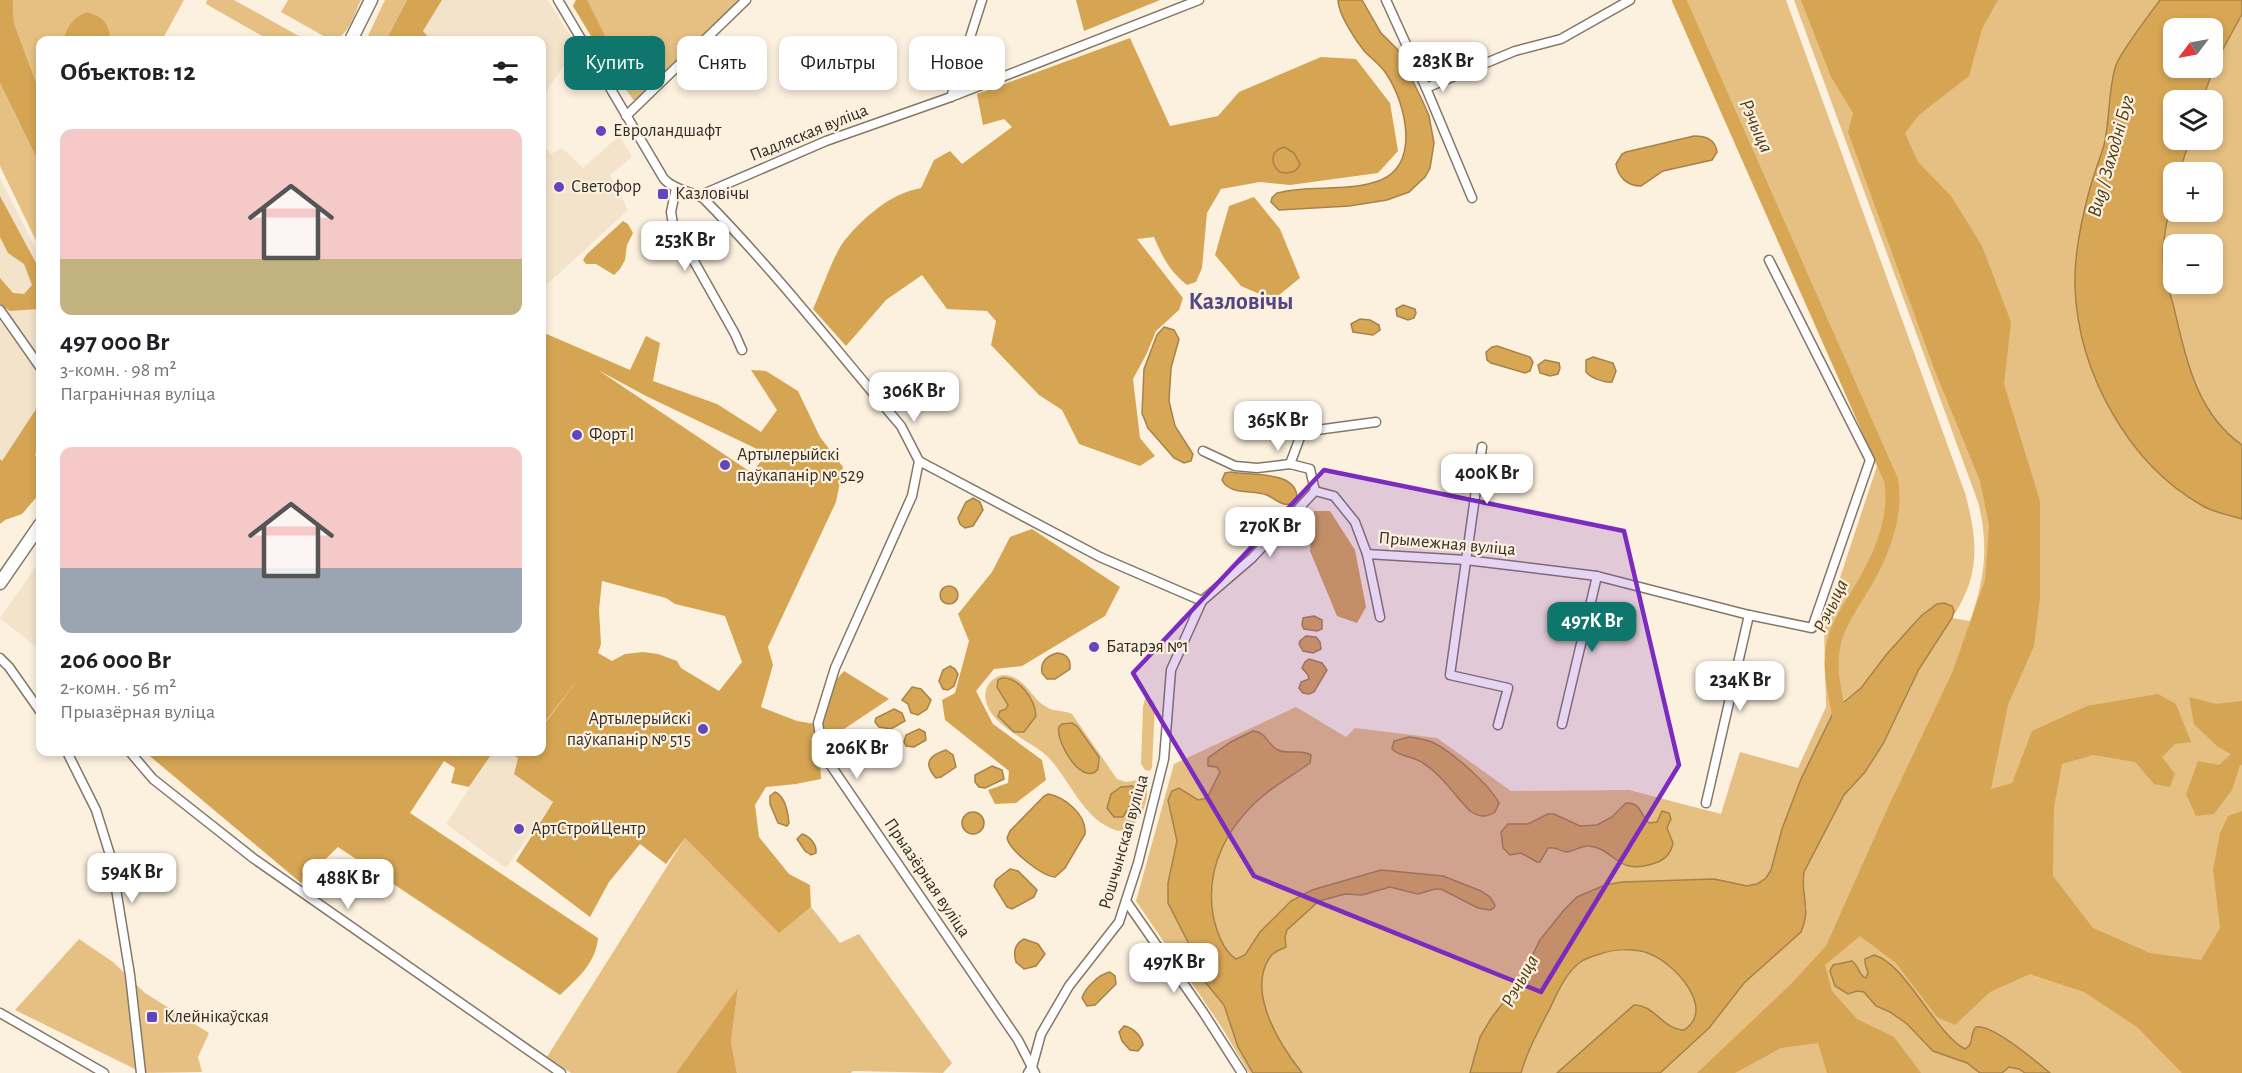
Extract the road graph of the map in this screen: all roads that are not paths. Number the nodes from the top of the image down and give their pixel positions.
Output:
1 (371, 0) edge
2 (558, 0) edge
3 (746, 0) edge
4 (982, 0) edge
5 (1200, 0) edge
6 (1386, 0) edge
7 (1630, 0) edge
8 (353, 36) edge
9 (1426, 88) junction
10 (951, 97) junction
11 (626, 117) junction
12 (676, 188) junction
13 (701, 195) junction
14 (1472, 198) dead end
15 (1769, 260) dead end
16 (0, 310) edge
17 (742, 350) dead end
18 (36, 361) edge
19 (1376, 422) dead end
20 (1482, 447) dead end
21 (1203, 451) dead end
22 (919, 461) junction
23 (1290, 464) junction
24 (1315, 491) junction
25 (36, 531) edge
26 (1367, 554) junction
27 (1466, 560) junction
28 (1597, 576) junction
29 (0, 583) edge
30 (1202, 601) junction
31 (1749, 615) junction
32 (1380, 617) dead end
33 (0, 658) edge
34 (36, 705) edge
35 (1562, 724) dead end
36 (1498, 725) dead end
37 (69, 756) edge
38 (133, 756) edge
39 (1706, 803) dead end
40 (1126, 901) junction
41 (0, 1013) edge
42 (1032, 1071) edge
43 (104, 1073) edge
44 (141, 1073) edge
45 (561, 1073) edge
46 (1242, 1073) edge

1 - 8 main road
2 - 11 street
3 - 11 street
4 - 10 street
5 - 10 street, Падляская вуліца
6 - 9 street
7 - 9 street
9 - 14 street
10 - 13 street, Падляская вуліца
11 - 12 street
12 - 13 street
12 - 17 street
13 - 22 street
15 - 31 street, Прымежная вуліца
16 - 18 street
19 - 23 street
20 - 27 street
21 - 23 street
22 - 30 street
22 - 42 street, Прыазёрная вуліца
23 - 24 street
24 - 26 street, Прымежная вуліца
24 - 30 street
25 - 29 main road
26 - 27 street, Прымежная вуліца
26 - 32 street
27 - 28 street, Прымежная вуліца
27 - 36 street
28 - 31 street, Прымежная вуліца
28 - 35 street
30 - 40 street, Рошчынская вуліца
31 - 39 street
33 - 34 street
37 - 44 street
38 - 45 street
40 - 42 street, Рошчынская вуліца
40 - 46 street
41 - 43 street

